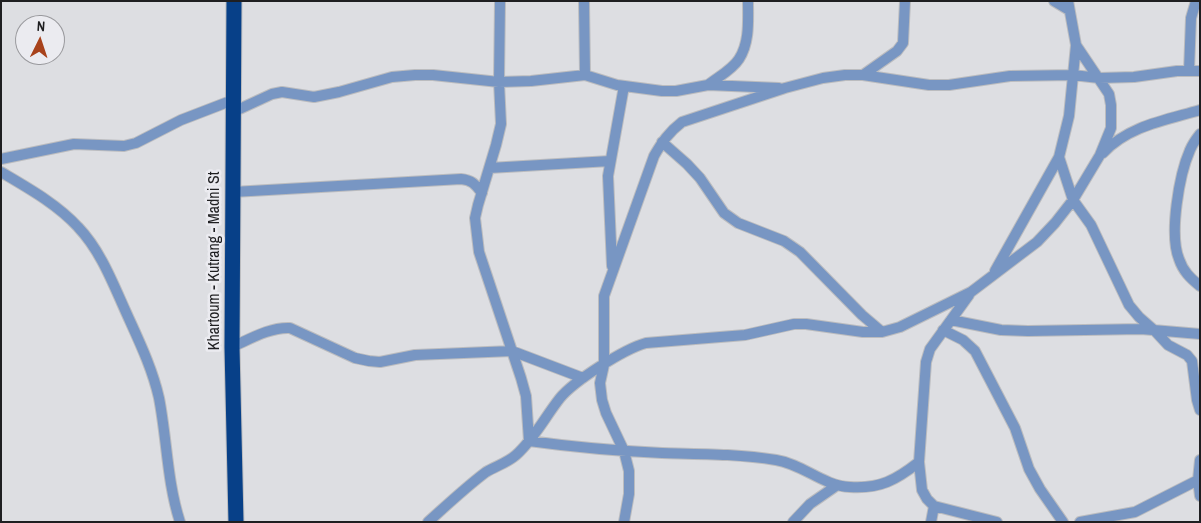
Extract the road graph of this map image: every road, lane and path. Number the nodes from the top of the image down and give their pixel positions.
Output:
1 (234, 1) edge
2 (500, 1) edge
3 (584, 1) edge
4 (748, 1) edge
5 (905, 1) edge
6 (1054, 1) edge
7 (1196, 1) edge
8 (1068, 5) edge
9 (1076, 45) junction
10 (1195, 71) edge
11 (585, 75) junction
12 (1073, 75) junction
13 (863, 76) junction
14 (1099, 78) junction
15 (499, 82) junction
16 (708, 85) junction
17 (624, 86) junction
18 (785, 88) junction
19 (233, 106) junction
20 (1200, 110) edge
21 (1200, 134) edge
22 (662, 142) junction
23 (1100, 155) junction
24 (1059, 156) junction
25 (1, 159) edge
26 (610, 161) junction
27 (489, 168) junction
28 (1, 172) edge
29 (233, 192) junction
30 (482, 192) junction
31 (1073, 200) junction
32 (612, 270) junction
33 (994, 274) junction
34 (1200, 286) edge
35 (971, 292) junction
36 (951, 320) junction
37 (943, 330) junction
38 (1155, 330) junction
39 (882, 332) junction
40 (1200, 334) edge
41 (232, 347) junction
42 (512, 351) junction
43 (604, 365) junction
44 (583, 378) junction
45 (1200, 410) edge
46 (529, 441) junction
47 (624, 451) junction
48 (1200, 460) edge
49 (919, 462) junction
50 (1198, 480) junction
51 (836, 486) junction
52 (1200, 496) edge
53 (934, 506) junction
54 (180, 522) edge
55 (236, 522) edge
56 (428, 522) edge
57 (624, 522) edge
58 (793, 522) edge
59 (931, 522) edge
60 (997, 522) edge
61 (1063, 522) edge
62 (1080, 522) edge

1 - 19 highway, Khartoum - Kutrang - Madni St
2 - 15 street
3 - 11 street
4 - 16 street
5 - 13 street
6 - 8 street
7 - 10 street
8 - 9 street
9 - 12 street
9 - 14 street
10 - 14 street
11 - 15 street
11 - 17 street
12 - 13 street
12 - 14 street
12 - 24 street
13 - 18 street
14 - 23 street
15 - 19 street
15 - 27 street
16 - 17 street
16 - 18 street
17 - 26 street
18 - 22 street
19 - 25 street
19 - 29 highway, Khartoum - Kutrang - Madni St
20 - 23 street
21 - 34 street
22 - 32 street
22 - 39 street
23 - 31 street
24 - 31 street
24 - 33 street
26 - 27 street
26 - 32 street
27 - 30 street
28 - 54 street
29 - 30 street
29 - 41 highway, Khartoum - Kutrang - Madni St
30 - 42 street
31 - 33 street
31 - 38 street
32 - 43 street
33 - 35 street
35 - 36 street
35 - 39 street
36 - 37 street
36 - 38 street
37 - 49 street
37 - 61 street
38 - 40 street
38 - 45 street
39 - 43 street
41 - 42 street
41 - 55 highway, Khartoum - Kutrang - Madni St
42 - 44 street
42 - 46 street
43 - 44 street
43 - 47 street
44 - 46 street
46 - 47 street
46 - 56 street
47 - 51 street
47 - 57 street
48 - 50 street
49 - 51 street
49 - 53 street
50 - 52 street
50 - 62 street
51 - 58 street
53 - 59 street
53 - 60 street

